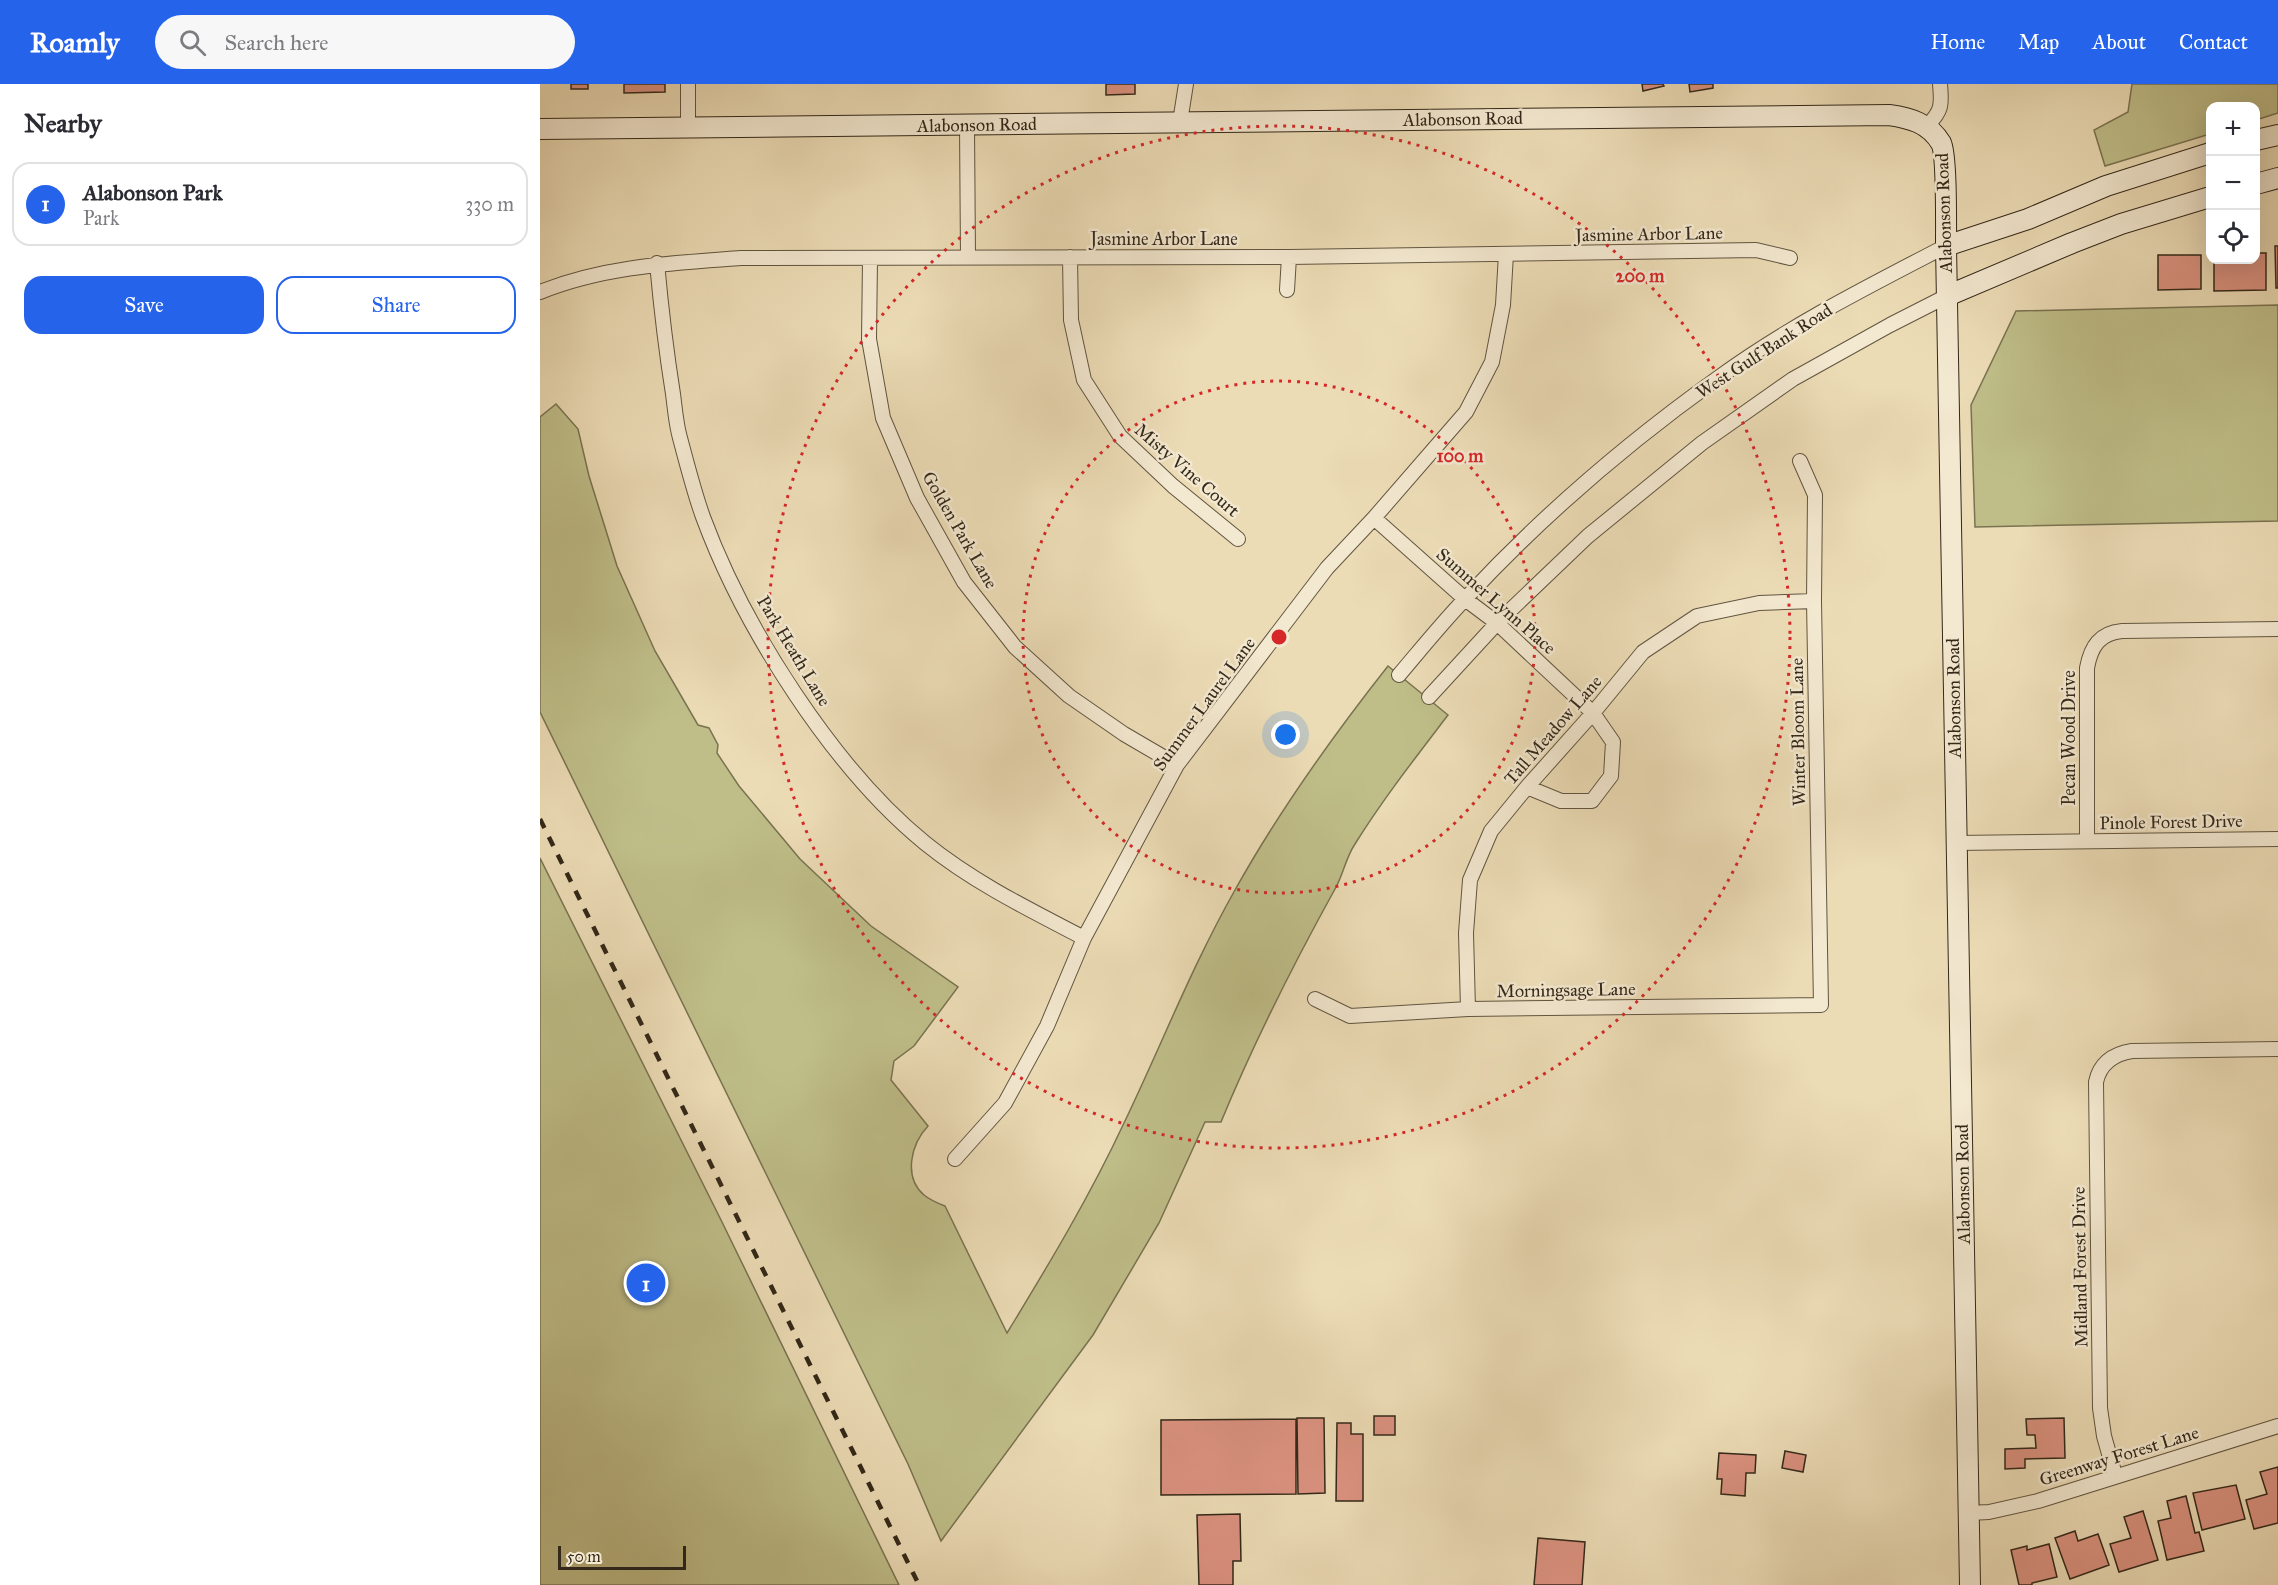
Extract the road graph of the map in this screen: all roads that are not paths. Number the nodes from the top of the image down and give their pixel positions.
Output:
1 (688, 84) edge
2 (1186, 84) edge
3 (1940, 84) edge
4 (1180, 122) junction
5 (967, 126) junction
6 (1927, 126) junction
7 (688, 128) junction
8 (540, 129) edge
9 (2278, 135) edge
10 (2260, 139) edge
11 (2206, 155) edge
12 (2278, 178) edge
13 (2260, 183) edge
14 (2206, 198) edge
15 (1946, 246) junction
16 (1506, 254) junction
17 (968, 257) junction
18 (1070, 257) junction
19 (1288, 257) junction
20 (1790, 258) dead end
21 (870, 260) junction
22 (657, 264) junction
23 (1287, 290) dead end
24 (540, 292) edge
25 (1947, 296) junction
26 (1800, 461) dead end
27 (1374, 518) junction
28 (1238, 539) dead end
29 (1464, 599) junction
30 (1814, 601) junction
31 (1497, 623) junction
32 (2278, 629) edge
33 (1399, 675) dead end
34 (1429, 698) dead end
35 (1593, 713) junction
36 (1177, 765) junction
37 (1527, 787) junction
38 (2278, 839) edge
39 (2087, 841) junction
40 (1956, 843) junction
41 (1084, 938) junction
42 (1315, 999) dead end
43 (1821, 1005) joint
44 (1468, 1009) junction
45 (2278, 1049) edge
46 (955, 1160) dead end
47 (2278, 1426) edge
48 (2115, 1475) junction
49 (1969, 1513) junction
50 (1970, 1585) edge

1 - 7 street
2 - 4 street
3 - 6 street
4 - 5 street, Alabonson Road
4 - 6 street, Alabonson Road
5 - 7 street, Alabonson Road
5 - 17 street
6 - 15 street, Alabonson Road
7 - 8 street, Alabonson Road
9 - 10 street
11 - 15 street, West Gulf Bank Road
12 - 13 street
14 - 25 street
15 - 25 street, Alabonson Road
15 - 29 street, West Gulf Bank Road
16 - 19 street, Jasmine Arbor Lane
16 - 20 street, Jasmine Arbor Lane
16 - 27 street, Summer Laurel Lane
17 - 18 street, Jasmine Arbor Lane
17 - 21 street, Jasmine Arbor Lane
18 - 19 street, Jasmine Arbor Lane
18 - 28 street, Misty Vine Court
19 - 23 street
21 - 22 street, Jasmine Arbor Lane
21 - 36 street, Golden Park Lane
22 - 24 street, Jasmine Arbor Lane
22 - 41 street, Park Heath Lane
25 - 31 street
25 - 40 street, Alabonson Road
26 - 30 street, Winter Bloom Lane
27 - 29 street, Summer Lynn Place
27 - 36 street, Summer Laurel Lane
29 - 31 street, Summer Lynn Place
29 - 33 street, West Gulf Bank Road
30 - 35 street, Tall Meadow Lane
30 - 43 street, Winter Bloom Lane
31 - 34 street
31 - 35 street, Summer Lynn Place
32 - 39 street, Pecan Wood Drive
35 - 37 street, Tall Meadow Lane
35 - 37 street, Summer Lynn Place
36 - 41 street, Summer Laurel Lane
37 - 44 street, Tall Meadow Lane
38 - 39 street, Pinole Forest Drive
39 - 40 street, Pinole Forest Drive
40 - 49 street, Alabonson Road
41 - 46 street, Summer Laurel Lane
42 - 44 street, Morningsage Lane
43 - 44 street, Morningsage Lane
45 - 48 street, Midland Forest Drive
47 - 48 street, Greenway Forest Lane
48 - 49 street, Greenway Forest Lane
49 - 50 street, Alabonson Road

